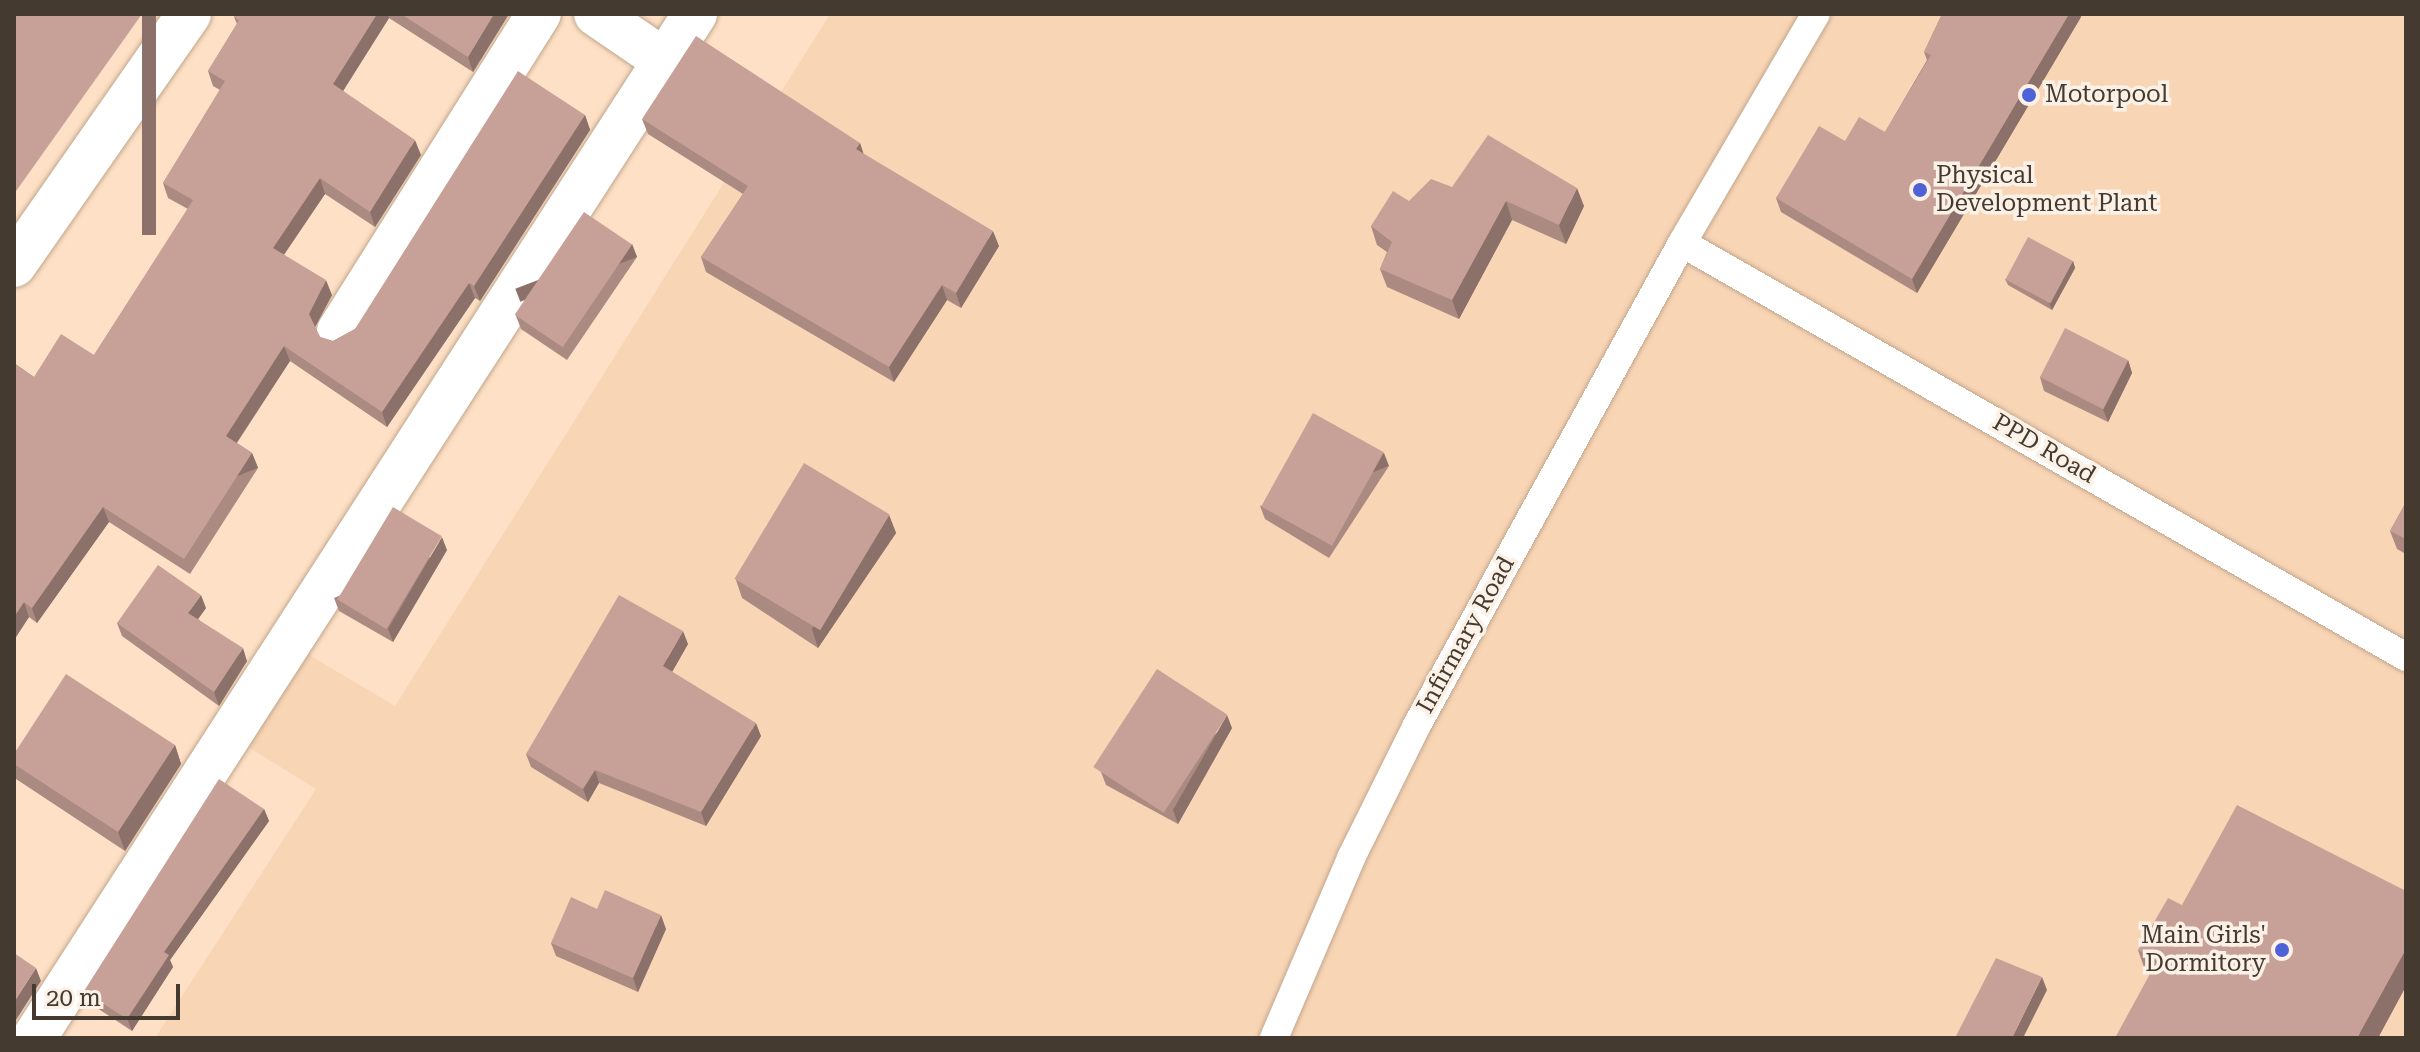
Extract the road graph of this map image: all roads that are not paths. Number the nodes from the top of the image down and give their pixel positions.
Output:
1 (189, 14) edge
2 (539, 14) edge
3 (596, 14) edge
4 (695, 14) edge
5 (1816, 14) edge
6 (665, 61) junction
7 (1682, 243) junction
8 (14, 265) edge
9 (339, 331) dead end
10 (2406, 657) edge
11 (34, 1038) edge
12 (1274, 1038) edge

1 - 8 street
2 - 9 street
3 - 6 street
4 - 6 street
5 - 7 lane, Infirmary Road
6 - 11 street
7 - 10 lane, PPD Road
7 - 12 lane, Infirmary Road

